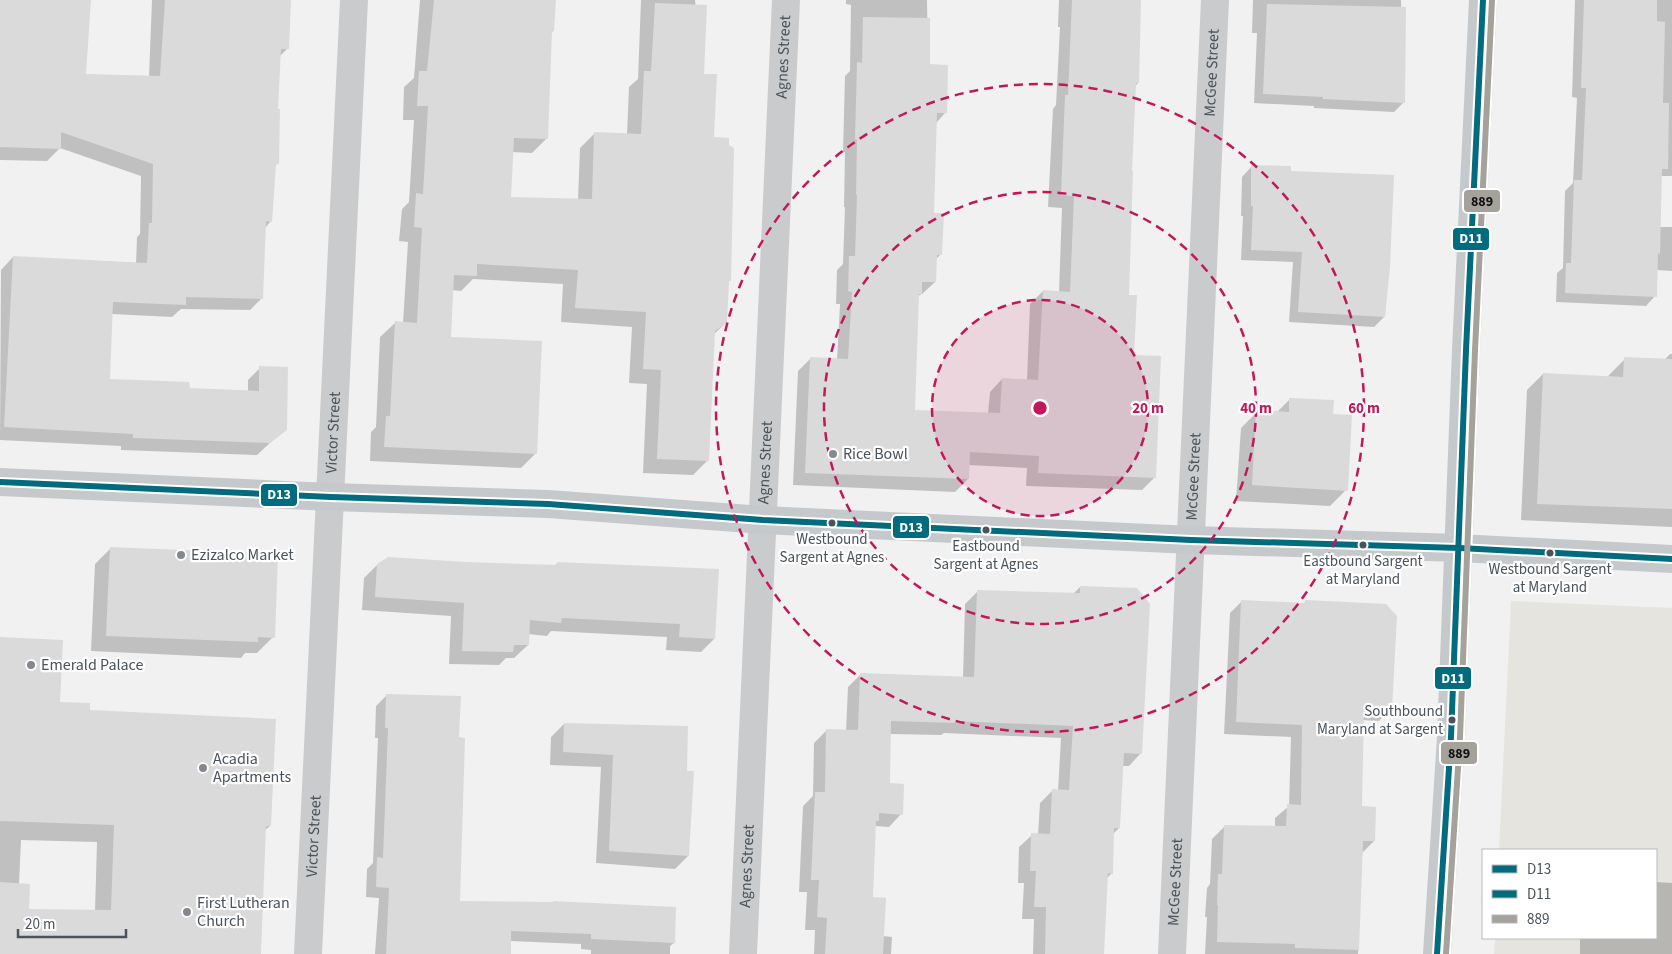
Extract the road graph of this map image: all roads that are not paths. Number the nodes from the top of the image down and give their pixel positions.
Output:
1 (354, 0) edge
2 (786, 0) edge
3 (1216, 0) edge
4 (1483, 0) edge
5 (0, 482) edge
6 (331, 497) junction
7 (763, 520) junction
8 (1190, 540) junction
9 (1459, 548) junction
10 (1672, 559) edge
11 (308, 954) edge
12 (743, 954) edge
13 (1172, 954) edge
14 (1438, 954) edge

1 - 6 street, Victor Street
2 - 7 street, Agnes Street
3 - 8 street, McGee Street
4 - 9 main road
5 - 6 main road
6 - 7 main road
6 - 11 street, Victor Street
7 - 8 main road
7 - 12 street, Agnes Street
8 - 9 main road
8 - 13 street, McGee Street
9 - 10 main road
9 - 14 main road

